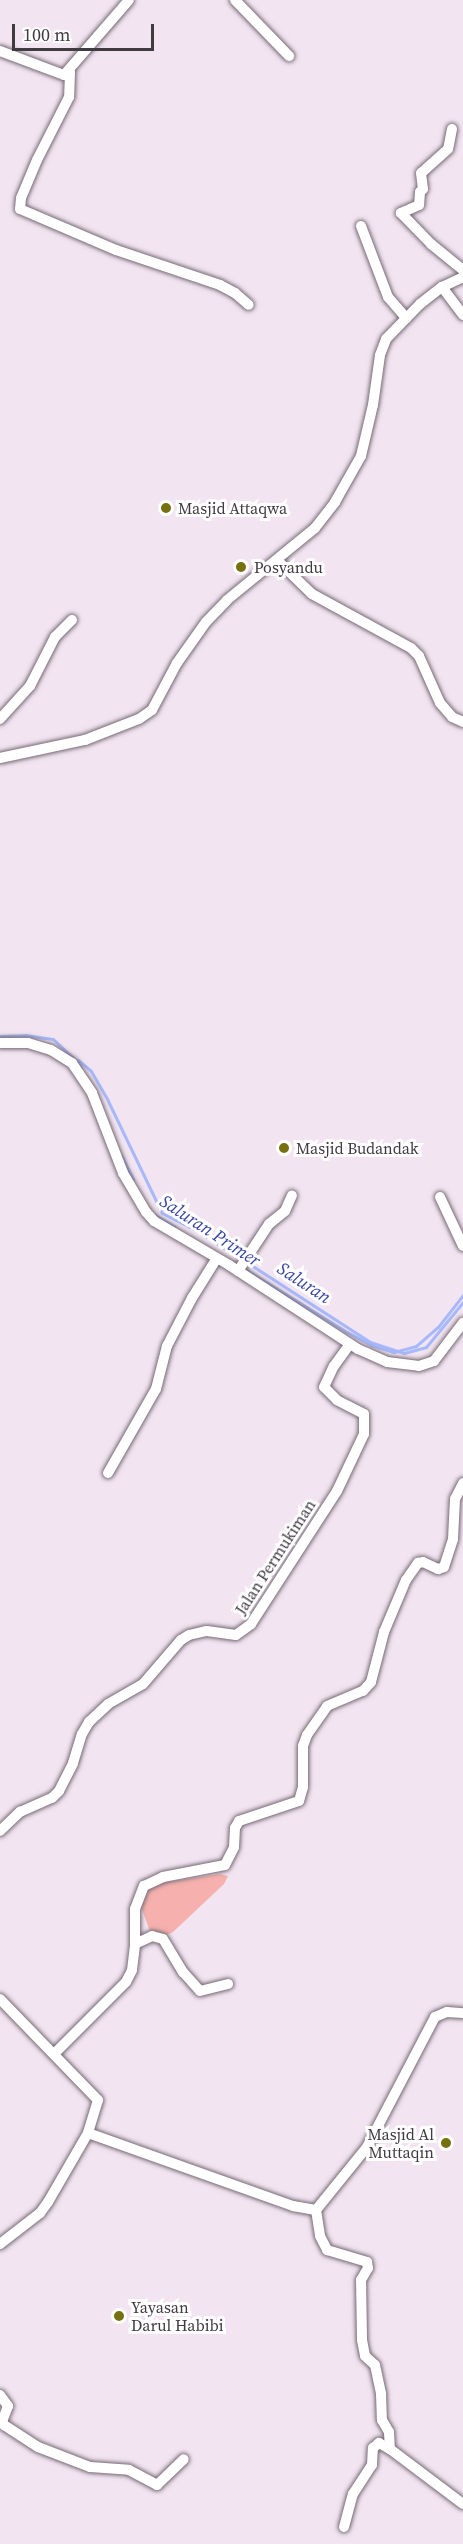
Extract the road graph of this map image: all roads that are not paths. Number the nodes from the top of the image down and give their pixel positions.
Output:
1 (129, 0) edge
2 (235, 0) edge
3 (0, 51) edge
4 (289, 56) dead end
5 (70, 72) junction
6 (452, 129) dead end
7 (361, 226) dead end
8 (463, 270) edge
9 (463, 277) edge
10 (442, 287) junction
11 (249, 305) dead end
12 (463, 315) edge
13 (406, 318) junction
14 (277, 560) junction
15 (72, 620) dead end
16 (0, 719) edge
17 (463, 722) edge
18 (0, 758) edge
19 (0, 1043) edge
20 (292, 1195) dead end
21 (440, 1197) dead end
22 (463, 1246) edge
23 (217, 1258) junction
24 (241, 1265) junction
25 (463, 1323) edge
26 (350, 1344) junction
27 (108, 1473) dead end
28 (463, 1483) edge
29 (0, 1831) edge
30 (135, 1944) junction
31 (228, 1984) dead end
32 (0, 1999) edge
33 (463, 2013) edge
34 (55, 2053) junction
35 (88, 2133) junction
36 (315, 2210) junction
37 (0, 2244) edge
38 (0, 2395) edge
39 (383, 2446) junction
40 (184, 2459) dead end
41 (463, 2504) edge
42 (463, 2510) edge
43 (346, 2511) dead end
44 (344, 2527) dead end

1 - 5 street
2 - 4 street
3 - 5 street
5 - 11 street
6 - 8 street
7 - 13 street
9 - 10 street
10 - 12 street
10 - 13 street
13 - 14 street
14 - 17 street
14 - 18 street
15 - 16 street
19 - 23 street
20 - 24 street
21 - 22 street
23 - 24 street
23 - 27 street
24 - 26 street
25 - 26 street
26 - 29 street, Jalan Permukiman
28 - 30 street
30 - 31 street
30 - 34 street
32 - 34 street
33 - 36 street
34 - 35 street
35 - 36 street
35 - 37 street
36 - 39 street
38 - 40 street
39 - 41 street
39 - 42 street
39 - 43 street
39 - 44 street

